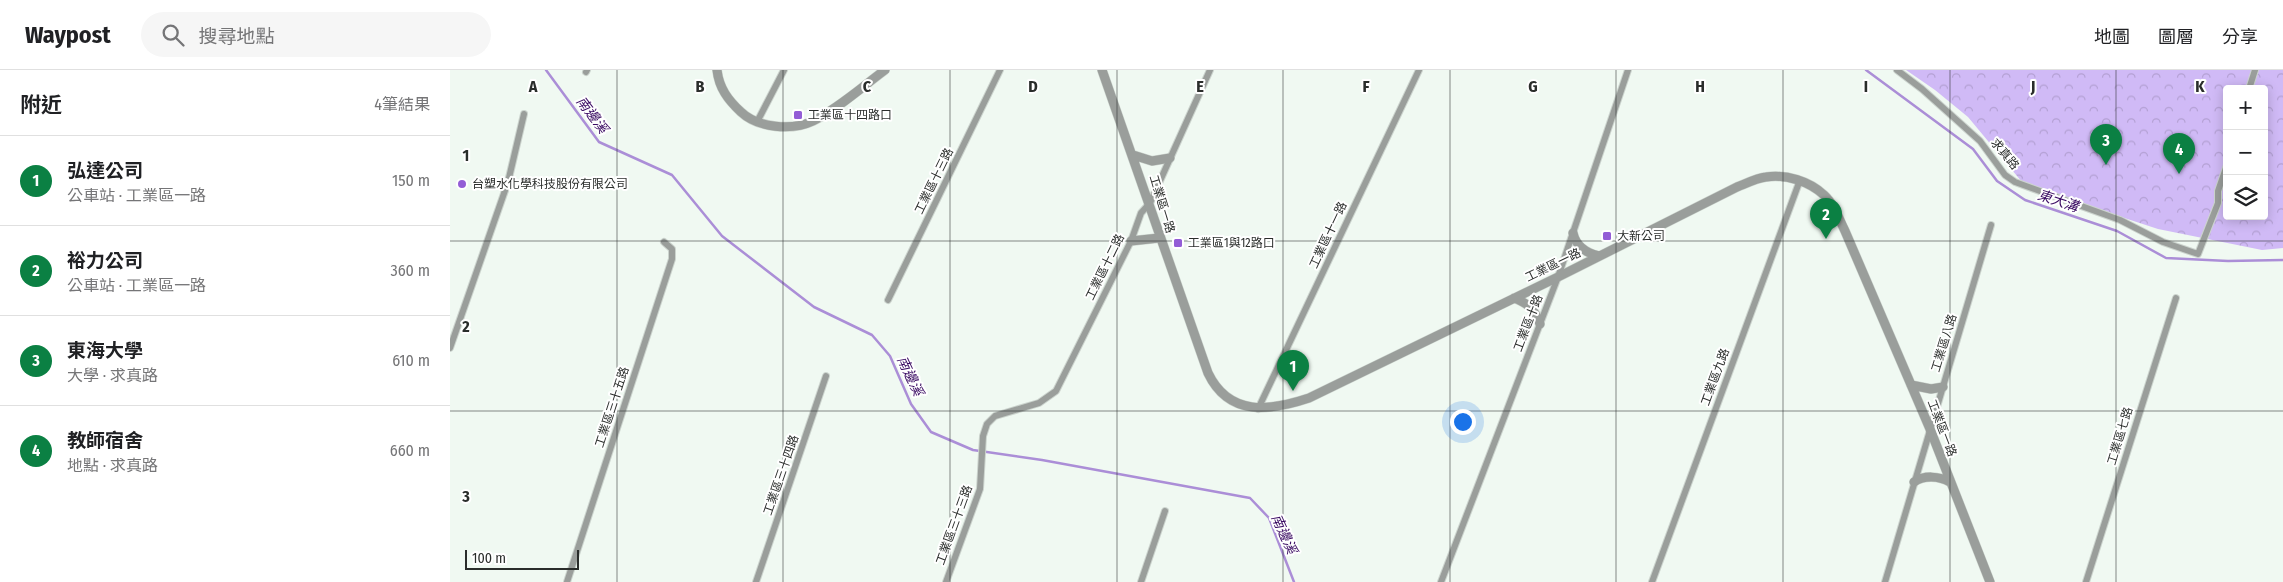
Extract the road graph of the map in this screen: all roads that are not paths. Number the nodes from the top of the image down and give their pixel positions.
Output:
1 (717, 70) edge
2 (784, 70) edge
3 (885, 70) edge
4 (1000, 70) edge
5 (1102, 70) edge
6 (1210, 70) edge
7 (1419, 70) edge
8 (1628, 70) edge
9 (1897, 70) edge
10 (2255, 70) edge
11 (2250, 85) edge
12 (524, 114) dead end
13 (757, 122) junction
14 (1133, 156) junction
15 (1170, 158) junction
16 (2224, 175) edge
17 (1800, 180) junction
18 (1150, 203) junction
19 (1991, 225) dead end
20 (1573, 233) junction
21 (1160, 238) junction
22 (1131, 241) junction
23 (664, 242) dead end
24 (1599, 256) junction
25 (1558, 277) junction
26 (1514, 298) junction
27 (2176, 298) dead end
28 (888, 300) dead end
29 (1540, 324) junction
30 (450, 348) edge
31 (826, 376) dead end
32 (1911, 385) junction
33 (1942, 387) junction
34 (1258, 409) junction
35 (1930, 429) junction
36 (983, 436) joint
37 (1914, 482) junction
38 (1950, 482) junction
39 (1165, 510) dead end
40 (567, 582) edge
41 (756, 582) edge
42 (946, 582) edge
43 (1141, 582) edge
44 (1441, 582) edge
45 (1652, 582) edge
46 (1885, 582) edge
47 (1990, 582) edge
48 (2086, 582) edge

1 - 13 street
2 - 13 street
3 - 13 street
4 - 28 street, 工業區十三路
5 - 14 street, 工業區一路
6 - 15 street, 工業區十二路
7 - 34 street, 工業區十一路
8 - 20 street, 工業區十路
9 - 16 street, 求真路
10 - 11 street
12 - 30 street
14 - 15 street
14 - 18 street, 工業區一路
15 - 18 street, 工業區十二路
17 - 24 street, 工業區一路
17 - 32 street, 工業區一路
17 - 45 street, 工業區九路
18 - 21 street, 工業區一路
18 - 22 street, 工業區十二路
19 - 33 street, 工業區八路
20 - 24 street
20 - 25 street, 工業區十路
21 - 22 street
21 - 34 street, 工業區一路
22 - 36 street, 工業區十二路
23 - 40 street, 工業區三十五路
24 - 25 street, 工業區一路
25 - 26 street, 工業區一路
25 - 29 street, 工業區十路
26 - 29 street
26 - 34 street, 工業區一路
27 - 48 street, 工業區七路
29 - 44 street, 工業區十路
31 - 41 street, 工業區三十四路
32 - 33 street
32 - 35 street, 工業區一路
33 - 35 street, 工業區八路
35 - 37 street, 工業區八路
35 - 38 street, 工業區一路
36 - 42 street, 工業區三十三路
37 - 38 street
37 - 46 street, 工業區八路
38 - 47 street, 工業區一路
39 - 43 street

